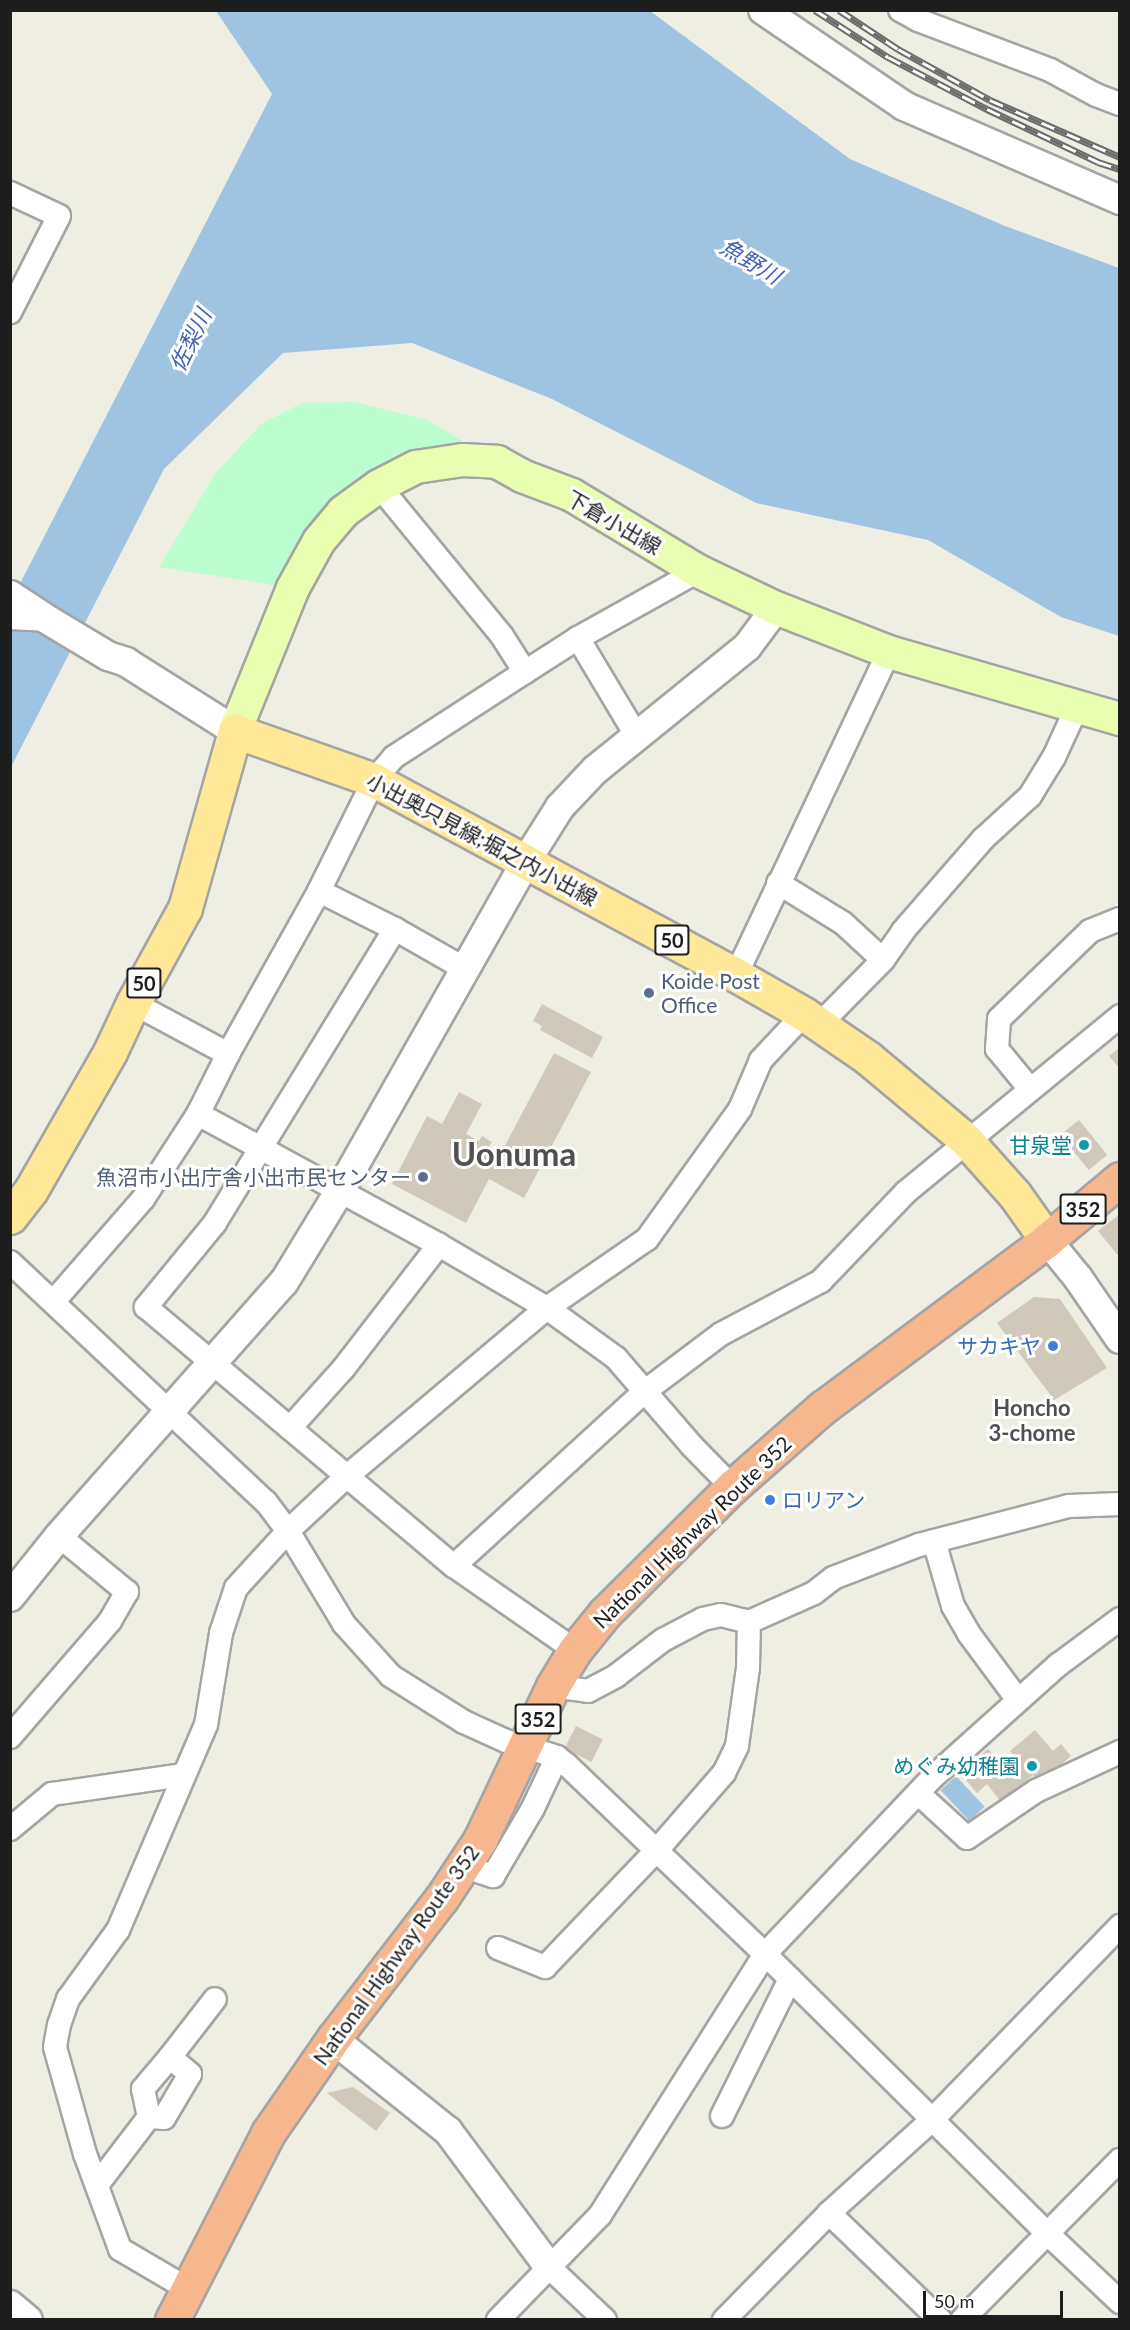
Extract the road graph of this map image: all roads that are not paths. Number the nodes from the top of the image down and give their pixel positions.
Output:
1 (763, 10) edge
2 (900, 10) edge
3 (1119, 104) edge
4 (10, 194) edge
5 (1119, 200) edge
6 (10, 312) edge
7 (379, 486) junction
8 (698, 571) junction
9 (10, 595) edge
10 (776, 608) junction
11 (10, 618) edge
12 (48, 620) junction
13 (578, 638) junction
14 (889, 652) junction
15 (525, 672) junction
16 (1077, 707) junction
17 (1119, 719) edge
18 (235, 731) junction
19 (636, 735) junction
20 (374, 780) junction
21 (526, 861) junction
22 (778, 883) junction
23 (319, 891) junction
24 (1119, 918) edge
25 (395, 929) junction
26 (883, 960) junction
27 (467, 970) junction
28 (736, 975) junction
29 (133, 1003) junction
30 (1119, 1016) edge
31 (811, 1020) junction
32 (228, 1054) junction
33 (1030, 1089) junction
34 (198, 1114) junction
35 (966, 1140) junction
36 (260, 1148) junction
37 (1119, 1179) edge
38 (339, 1192) junction
39 (10, 1217) edge
40 (1047, 1239) junction
41 (439, 1245) junction
42 (10, 1262) edge
43 (54, 1301) junction
44 (547, 1308) junction
45 (1119, 1339) edge
46 (213, 1363) junction
47 (644, 1392) junction
48 (168, 1411) junction
49 (290, 1428) junction
50 (346, 1477) junction
51 (732, 1487) junction
52 (1119, 1504) edge
53 (288, 1531) junction
54 (59, 1536) junction
55 (934, 1541) junction
56 (454, 1566) junction
57 (10, 1597) edge
58 (1119, 1619) edge
59 (749, 1622) junction
60 (575, 1650) junction
61 (553, 1686) junction
62 (1018, 1700) junction
63 (10, 1737) edge
64 (526, 1747) junction
65 (1119, 1752) edge
66 (557, 1757) junction
67 (183, 1774) junction
68 (920, 1794) junction
69 (10, 1829) edge
70 (657, 1850) junction
71 (462, 1866) junction
72 (1119, 1926) edge
73 (498, 1948) dead end
74 (765, 1954) junction
75 (790, 1979) junction
76 (215, 1999) dead end
77 (333, 2039) junction
78 (170, 2057) junction
79 (722, 2116) dead end
80 (149, 2117) junction
81 (933, 2119) junction
82 (1119, 2160) edge
83 (97, 2185) junction
84 (829, 2213) junction
85 (1048, 2234) junction
86 (549, 2266) junction
87 (188, 2289) junction
88 (1119, 2301) edge
89 (10, 2305) edge
90 (28, 2319) edge
91 (172, 2319) edge
92 (498, 2319) edge
93 (605, 2319) edge
94 (724, 2319) edge
95 (940, 2319) edge
96 (962, 2319) edge

1 - 5 street
2 - 3 street
4 - 6 street
7 - 8 main road, 下倉小出線
7 - 15 street
7 - 18 main road, 下倉小出線
8 - 10 main road, 下倉小出線
8 - 13 street
9 - 12 street
10 - 14 main road, 下倉小出線
10 - 19 street
11 - 12 street
12 - 18 street
13 - 15 street
13 - 19 street
14 - 16 main road, 下倉小出線
14 - 22 street
15 - 20 street
16 - 17 main road, 下倉小出線
16 - 26 street
18 - 20 main road, 小出奥只見線;堀之内小出線 / 50
18 - 29 main road, 50
19 - 21 street
20 - 21 main road, 小出奥只見線;堀之内小出線 / 50
20 - 23 street
21 - 27 street
21 - 28 main road, 小出奥只見線;堀之内小出線 / 50
22 - 26 street
22 - 28 street
23 - 25 street
23 - 32 street
24 - 33 street
25 - 27 street
25 - 36 street
26 - 31 street
27 - 38 street
28 - 31 main road, 小出奥只見線;堀之内小出線 / 50
29 - 32 street
29 - 39 main road, 50
30 - 33 street
31 - 35 main road, 小出奥只見線;堀之内小出線 / 50
31 - 44 street
32 - 34 street
33 - 35 street
34 - 36 street
34 - 43 street
35 - 40 main road, 小出奥只見線;堀之内小出線 / 50
35 - 47 street
36 - 38 street
36 - 46 street
37 - 40 highway, National Highway Route 352 / 352
38 - 41 street
38 - 46 street
40 - 45 street
40 - 51 highway, National Highway Route 352 / 352
41 - 44 street
41 - 49 street
42 - 43 street
43 - 48 street
44 - 47 street
44 - 50 street
46 - 48 street
46 - 49 street
47 - 51 street
47 - 56 street
48 - 53 street
48 - 54 street
49 - 50 street
50 - 53 street
50 - 56 street
51 - 60 highway, National Highway Route 352 / 352
52 - 55 street
53 - 64 street
53 - 67 street
54 - 57 street
54 - 63 street
55 - 59 street
55 - 62 street
56 - 60 street
58 - 62 street
59 - 61 street
59 - 70 street
60 - 61 highway, National Highway Route 352 / 352
61 - 64 highway, National Highway Route 352 / 352
62 - 68 street
64 - 66 street
64 - 71 highway, National Highway Route 352 / 352
65 - 68 street
66 - 70 street
66 - 71 street
67 - 69 street
67 - 83 street
68 - 74 street
70 - 73 street
70 - 74 street
71 - 77 highway, National Highway Route 352 / 352
72 - 81 street
74 - 75 street
74 - 86 street
75 - 79 street
75 - 81 street
76 - 78 street
77 - 86 street
77 - 87 highway, National Highway Route 352 / 352
78 - 80 street
78 - 80 street
80 - 83 street
81 - 84 street
81 - 85 street
82 - 85 street
83 - 87 street
84 - 94 street
84 - 95 street
85 - 88 street
85 - 96 street
86 - 92 street
86 - 93 street
87 - 91 highway, National Highway Route 352 / 352
89 - 90 street

